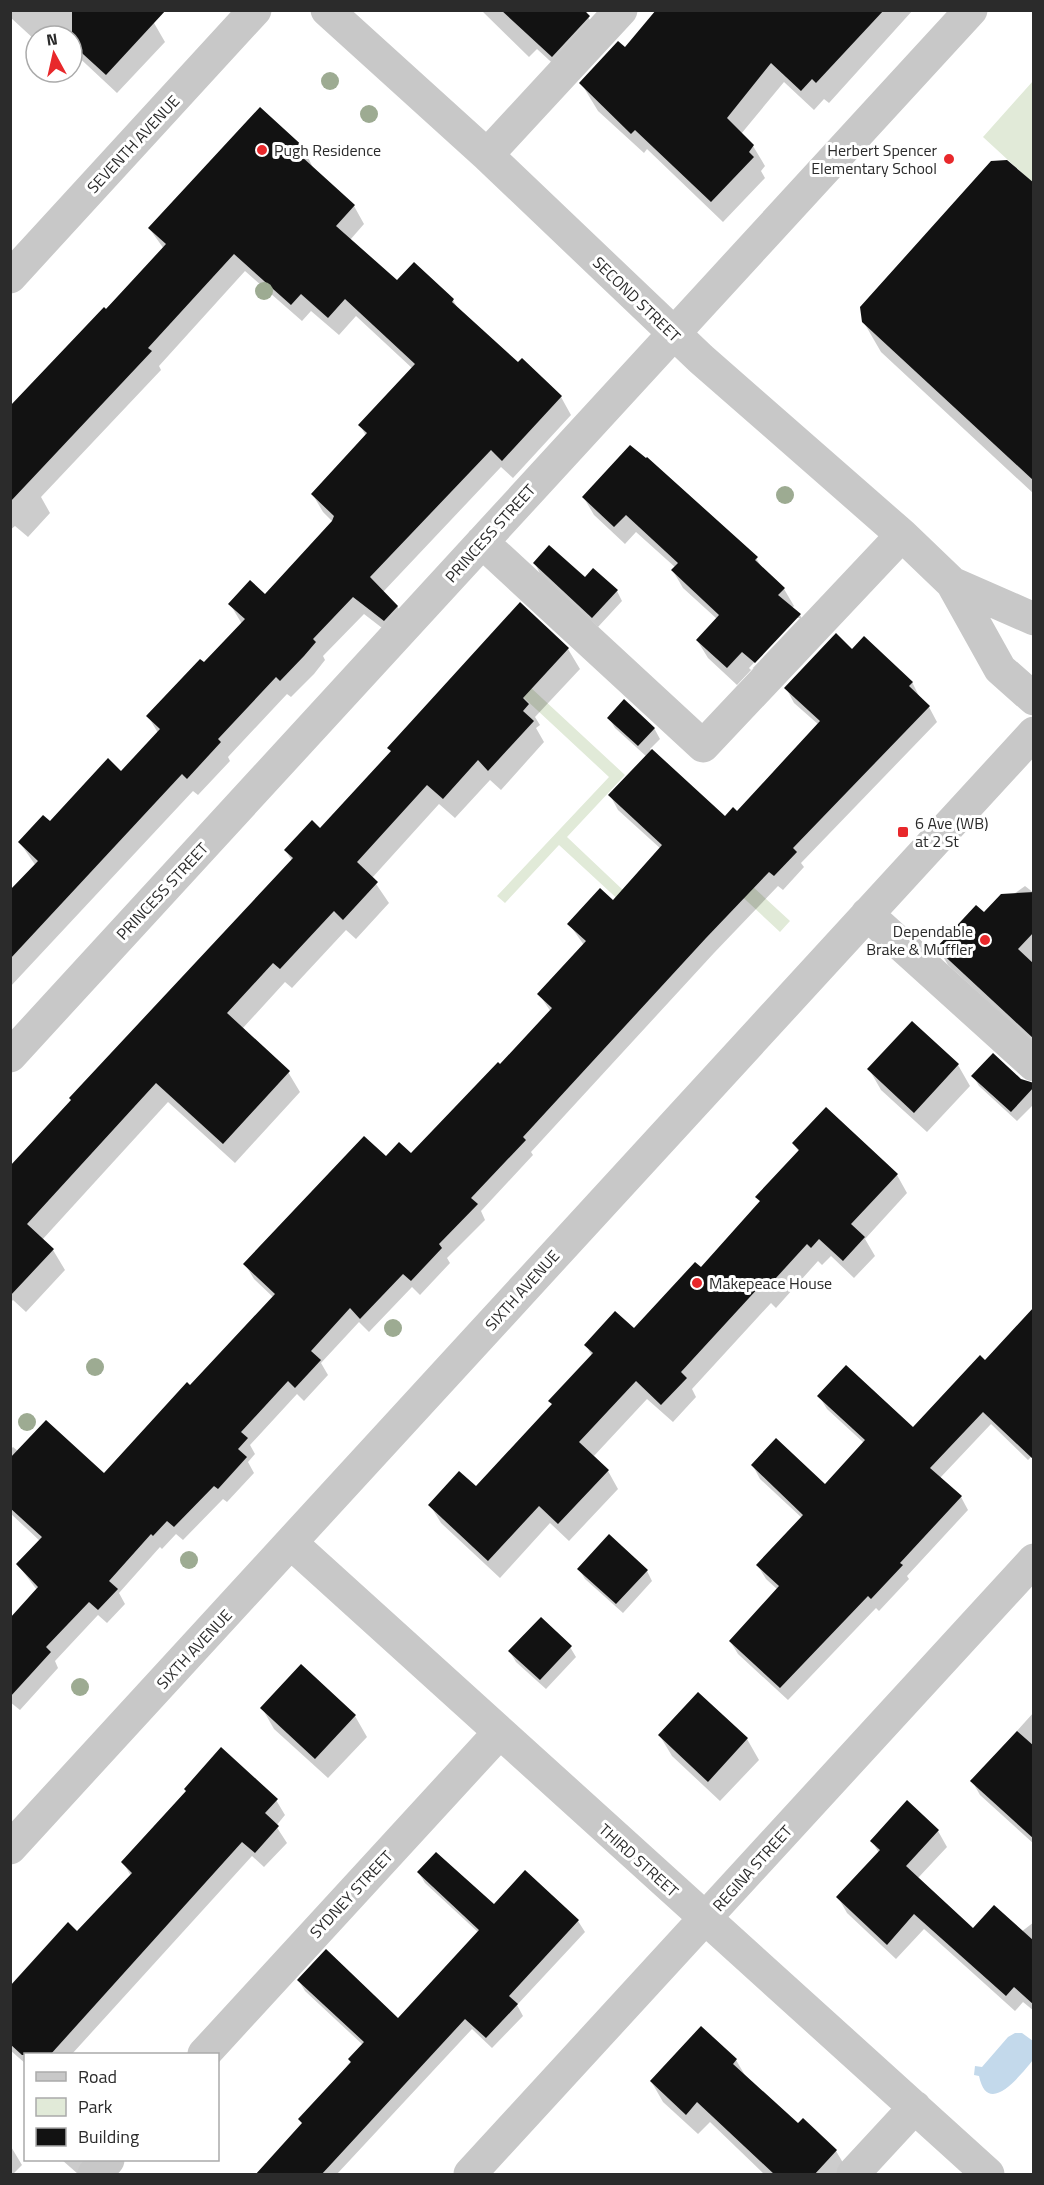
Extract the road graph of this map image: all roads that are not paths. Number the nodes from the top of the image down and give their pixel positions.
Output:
1 (255, 10) edge
2 (327, 10) edge
3 (621, 10) edge
4 (971, 10) edge
5 (487, 155) junction
6 (10, 277) edge
7 (673, 334) junction
8 (902, 535) junction
9 (482, 542) junction
10 (952, 583) junction
11 (1034, 619) edge
12 (1034, 699) edge
13 (1034, 733) edge
14 (867, 914) junction
15 (10, 1056) edge
16 (1034, 1065) edge
17 (291, 1543) junction
18 (1034, 1560) edge
19 (499, 1733) junction
20 (10, 1848) edge
21 (705, 1920) junction
22 (206, 2053) edge
23 (915, 2107) junction
24 (107, 2161) edge
25 (94, 2175) edge
26 (470, 2175) edge
27 (853, 2175) edge
28 (988, 2175) edge

1 - 6 street, SEVENTH AVENUE
2 - 5 street, SECOND STREET
3 - 5 street
4 - 7 street, PRINCESS STREET
5 - 7 street, SECOND STREET
7 - 8 street, SECOND STREET
7 - 9 street, PRINCESS STREET
8 - 9 street
8 - 10 street, SECOND STREET
9 - 15 street, PRINCESS STREET
10 - 11 street, SECOND STREET
10 - 12 street, SECOND STREET
13 - 14 street, SIXTH AVENUE
14 - 16 street
14 - 17 street, SIXTH AVENUE
17 - 19 street, THIRD STREET
17 - 20 street, SIXTH AVENUE
18 - 21 street, REGINA STREET
19 - 21 street, THIRD STREET
19 - 22 street, SYDNEY STREET
21 - 23 street, THIRD STREET
21 - 26 street, REGINA STREET
23 - 27 street
23 - 28 street, THIRD STREET
24 - 25 street

